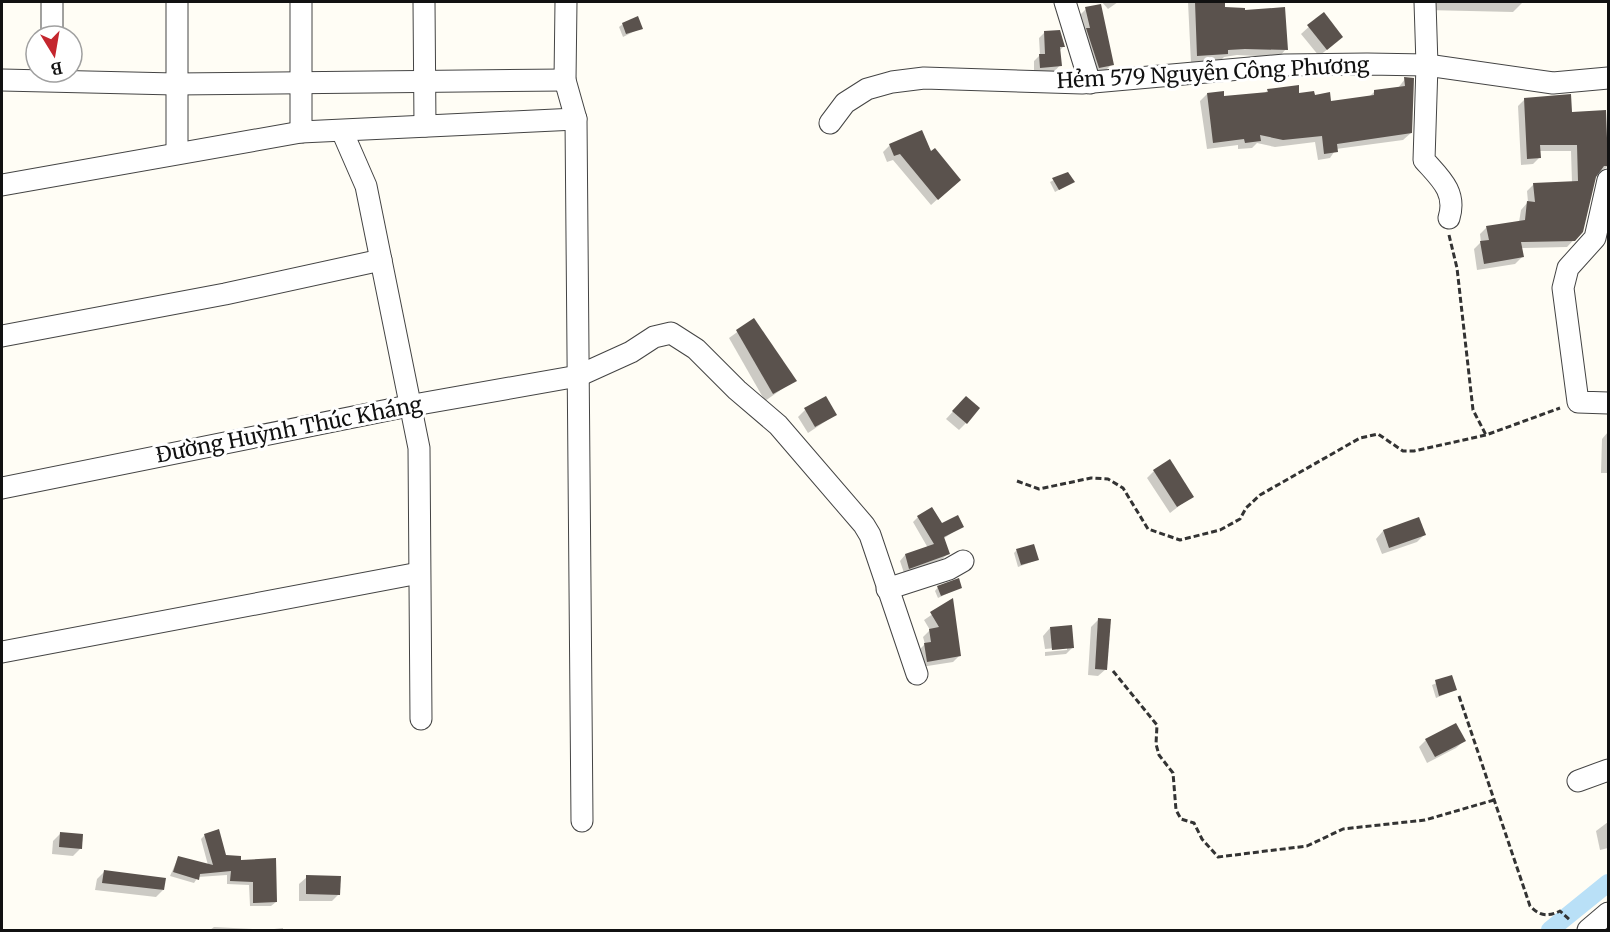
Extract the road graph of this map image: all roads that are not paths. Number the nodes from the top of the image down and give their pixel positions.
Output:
1 (52, 2) edge
2 (177, 2) edge
3 (301, 2) edge
4 (424, 2) edge
5 (566, 2) edge
6 (1065, 2) edge
7 (1425, 2) edge
8 (52, 24) edge
9 (1427, 65) junction
10 (24, 78) edge
11 (84, 78) edge
12 (1608, 78) edge
13 (2, 80) edge
14 (565, 80) junction
15 (301, 81) junction
16 (424, 82) junction
17 (1090, 83) junction
18 (175, 84) junction
19 (576, 119) junction
20 (830, 123) dead end
21 (425, 126) junction
22 (342, 131) junction
23 (301, 132) junction
24 (177, 152) junction
25 (1608, 180) edge
26 (2, 185) edge
27 (1449, 218) road end
28 (381, 260) junction
29 (2, 336) edge
30 (578, 376) junction
31 (1608, 403) edge
32 (408, 406) junction
33 (2, 488) edge
34 (963, 561) dead end
35 (419, 573) junction
36 (887, 589) junction
37 (2, 652) edge
38 (917, 674) dead end
39 (421, 719) dead end
40 (1608, 770) edge
41 (1578, 781) dead end
42 (582, 821) dead end
43 (1608, 913) edge
44 (1581, 928) edge

1 - 8 street
2 - 18 street
3 - 15 street
4 - 16 street
5 - 14 street
6 - 17 street
7 - 9 street
9 - 12 street, Hẻm 579 Nguyễn Công Phương
9 - 17 street, Hẻm 579 Nguyễn Công Phương
9 - 27 street
10 - 13 street
11 - 18 street
14 - 16 street
14 - 19 street
15 - 16 street
15 - 18 street
15 - 23 street
16 - 21 street
17 - 20 street, Hẻm 579 Nguyễn Công Phương
18 - 24 street
19 - 21 street
19 - 30 street
21 - 22 street
22 - 23 street
22 - 28 street
23 - 24 street
24 - 26 street
25 - 31 street
28 - 29 street
28 - 32 street
30 - 32 street, Đường Huỳnh Thúc Kháng
30 - 36 street, Đường Huỳnh Thúc Kháng
30 - 42 street
32 - 33 street, Đường Huỳnh Thúc Kháng
32 - 35 street
34 - 36 street
35 - 37 street
35 - 39 street
36 - 38 street
40 - 41 street
43 - 44 street

